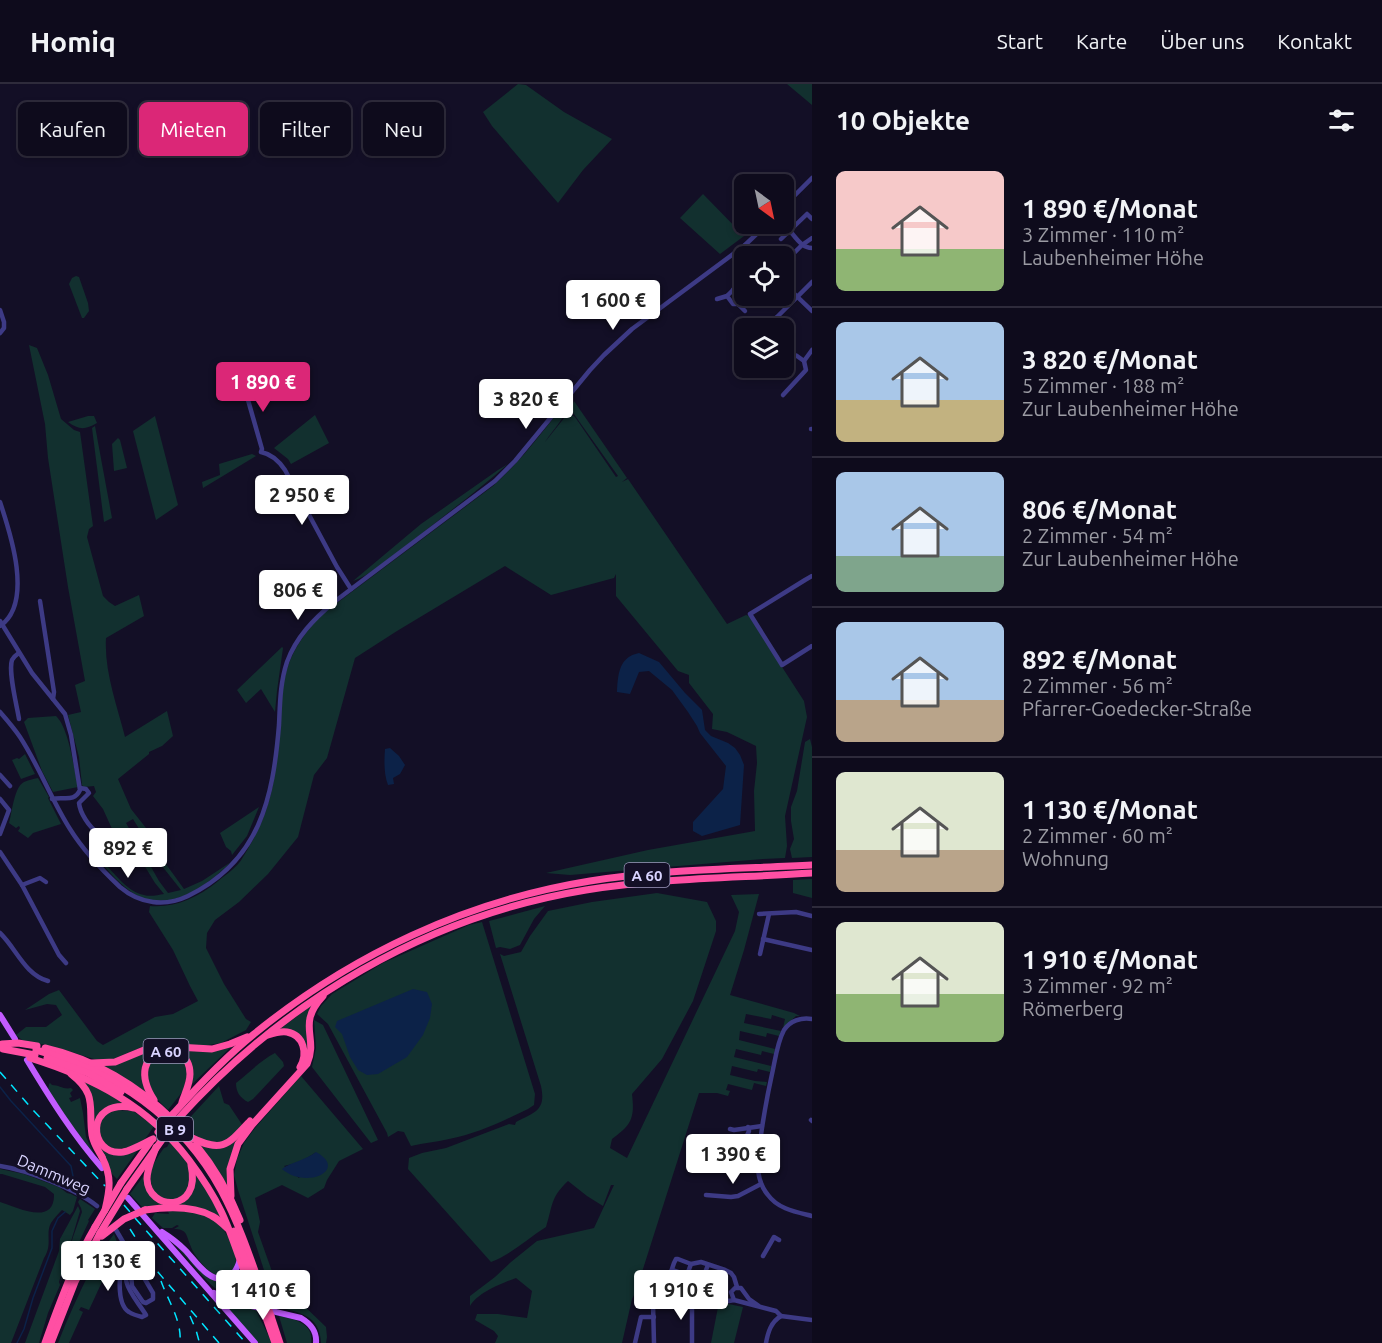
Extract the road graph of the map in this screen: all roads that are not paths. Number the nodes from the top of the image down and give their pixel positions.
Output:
1 (812, 178) edge
2 (794, 196) edge
3 (812, 219) edge
4 (794, 227) edge
5 (757, 234) edge
6 (787, 234) edge
7 (793, 234) edge
8 (812, 238) edge
9 (781, 239) dead end
10 (802, 245) junction
11 (744, 246) edge
12 (812, 248) edge
13 (734, 253) edge
14 (794, 253) edge
15 (812, 282) edge
16 (733, 290) edge
17 (794, 294) edge
18 (727, 296) junction
19 (797, 297) junction
20 (717, 299) dead end
21 (734, 304) edge
22 (741, 306) edge
23 (0, 310) edge
24 (745, 311) dead end
25 (812, 311) edge
26 (776, 318) edge
27 (0, 333) edge
28 (812, 350) edge
29 (794, 355) edge
30 (804, 361) junction
31 (240, 372) dead end
32 (783, 395) dead end
33 (0, 501) edge
34 (812, 576) edge
35 (351, 589) junction
36 (40, 601) dead end
37 (1, 624) edge
38 (812, 646) edge
39 (19, 653) junction
40 (53, 699) junction
41 (0, 712) edge
42 (19, 719) dead end
43 (0, 775) edge
44 (10, 786) dead end
45 (80, 788) junction
46 (0, 799) edge
47 (52, 799) junction
48 (98, 833) dead end
49 (0, 834) edge
50 (0, 852) edge
51 (812, 865) edge
52 (812, 873) edge
53 (46, 882) dead end
54 (22, 885) junction
55 (482, 911) junction
56 (759, 914) dead end
57 (769, 914) junction
58 (812, 916) edge
59 (0, 933) edge
60 (763, 939) junction
61 (812, 942) edge
62 (811, 950) edge
63 (759, 954) dead end
64 (66, 963) dead end
65 (48, 981) dead end
66 (332, 987) junction
67 (0, 1015) edge
68 (812, 1019) edge
69 (254, 1033) junction
70 (263, 1037) junction
71 (15, 1039) dead end
72 (1, 1046) edge
73 (34, 1054) junction
74 (90, 1063) junction
75 (64, 1069) junction
76 (157, 1105) junction
77 (181, 1105) junction
78 (139, 1110) junction
79 (176, 1117) junction
80 (762, 1126) junction
81 (748, 1127) junction
82 (730, 1129) dead end
83 (158, 1136) junction
84 (190, 1137) junction
85 (156, 1147) junction
86 (740, 1152) dead end
87 (190, 1162) junction
88 (0, 1166) edge
89 (102, 1168) dead end
90 (761, 1184) junction
91 (124, 1186) junction
92 (706, 1195) dead end
93 (128, 1198) dead end
94 (231, 1198) junction
95 (101, 1208) junction
96 (812, 1216) edge
97 (154, 1226) junction
98 (116, 1230) dead end
99 (229, 1230) junction
100 (99, 1232) junction
101 (779, 1240) dead end
102 (124, 1244) junction
103 (131, 1256) junction
104 (763, 1256) dead end
105 (240, 1258) junction
106 (691, 1264) junction
107 (121, 1265) junction
108 (708, 1265) junction
109 (254, 1269) junction
110 (672, 1270) junction
111 (205, 1284) junction
112 (737, 1287) junction
113 (665, 1290) dead end
114 (733, 1300) junction
115 (759, 1306) junction
116 (264, 1308) junction
117 (781, 1316) junction
118 (654, 1317) junction
119 (812, 1320) edge
120 (279, 1342) edge
121 (45, 1343) edge
122 (51, 1343) edge
123 (255, 1343) edge
124 (316, 1343) edge
125 (635, 1343) edge
126 (654, 1343) edge
127 (692, 1343) edge
128 (766, 1343) edge

1 - 2 street
3 - 4 street
5 - 11 street
6 - 9 street
7 - 10 street
8 - 10 street
10 - 12 street
10 - 14 street
13 - 35 street
15 - 19 street
16 - 18 street
17 - 19 street
18 - 20 street
18 - 21 street
19 - 25 street
19 - 26 street
22 - 24 street
23 - 27 street
28 - 30 street
29 - 30 street
30 - 32 street
31 - 35 street
33 - 37 street
34 - 38 street
35 - 47 street
36 - 40 street
37 - 39 street
39 - 40 street
39 - 42 street
40 - 45 street
41 - 47 street
43 - 44 street
45 - 47 street
45 - 48 street
46 - 49 street
50 - 54 street
51 - 55 highway, A 60
52 - 55 highway, A 60
53 - 54 street
54 - 64 street
55 - 66 highway, A 60
55 - 69 highway, A 60
56 - 57 street
57 - 58 street
57 - 60 street
59 - 65 street
60 - 62 street
60 - 63 street
61 - 62 street
66 - 70 highway, A 60
66 - 94 highway, A 60
67 - 71 main road
68 - 80 street
69 - 74 highway
69 - 77 highway, A 60
70 - 79 highway, A 60
70 - 84 highway, B 9
72 - 73 highway, bridge
72 - 73 highway, bridge
73 - 74 highway
73 - 75 highway
73 - 89 main road
73 - 109 highway, B 9
73 - 116 highway, B 9
74 - 76 highway
75 - 78 highway
75 - 95 highway, A 60, bridge
76 - 77 highway, A 60
76 - 84 highway
77 - 79 highway, A 60
78 - 83 highway, B 9
78 - 87 highway
79 - 83 highway, A 60, bridge
80 - 81 street
80 - 90 street
81 - 82 street
81 - 86 street
83 - 85 highway, A 60
83 - 91 highway, A 60
84 - 94 highway
85 - 87 highway, A 60
85 - 91 highway, A 60
87 - 99 highway
88 - 95 street, Dammweg
90 - 92 street
90 - 96 street
91 - 95 highway, A 60, bridge
91 - 100 highway, A 60, bridge
93 - 97 main road
94 - 109 highway
95 - 100 highway, A 60, bridge
97 - 105 main road
97 - 111 main road
98 - 102 street
99 - 100 highway, bridge
99 - 105 highway
100 - 121 highway, A 60
100 - 122 highway, A 60
101 - 104 street
102 - 103 street
102 - 107 street
103 - 103 street
103 - 107 street
103 - 107 street
105 - 116 highway
106 - 108 street
106 - 110 street
106 - 110 street
108 - 112 street
108 - 114 street
109 - 116 highway, B 9
110 - 113 street
111 - 123 main road
111 - 124 main road
112 - 114 street
112 - 115 street
114 - 115 street
115 - 117 street
116 - 120 highway, B 9
117 - 119 street
117 - 128 street
118 - 125 street
118 - 126 street
118 - 127 street

